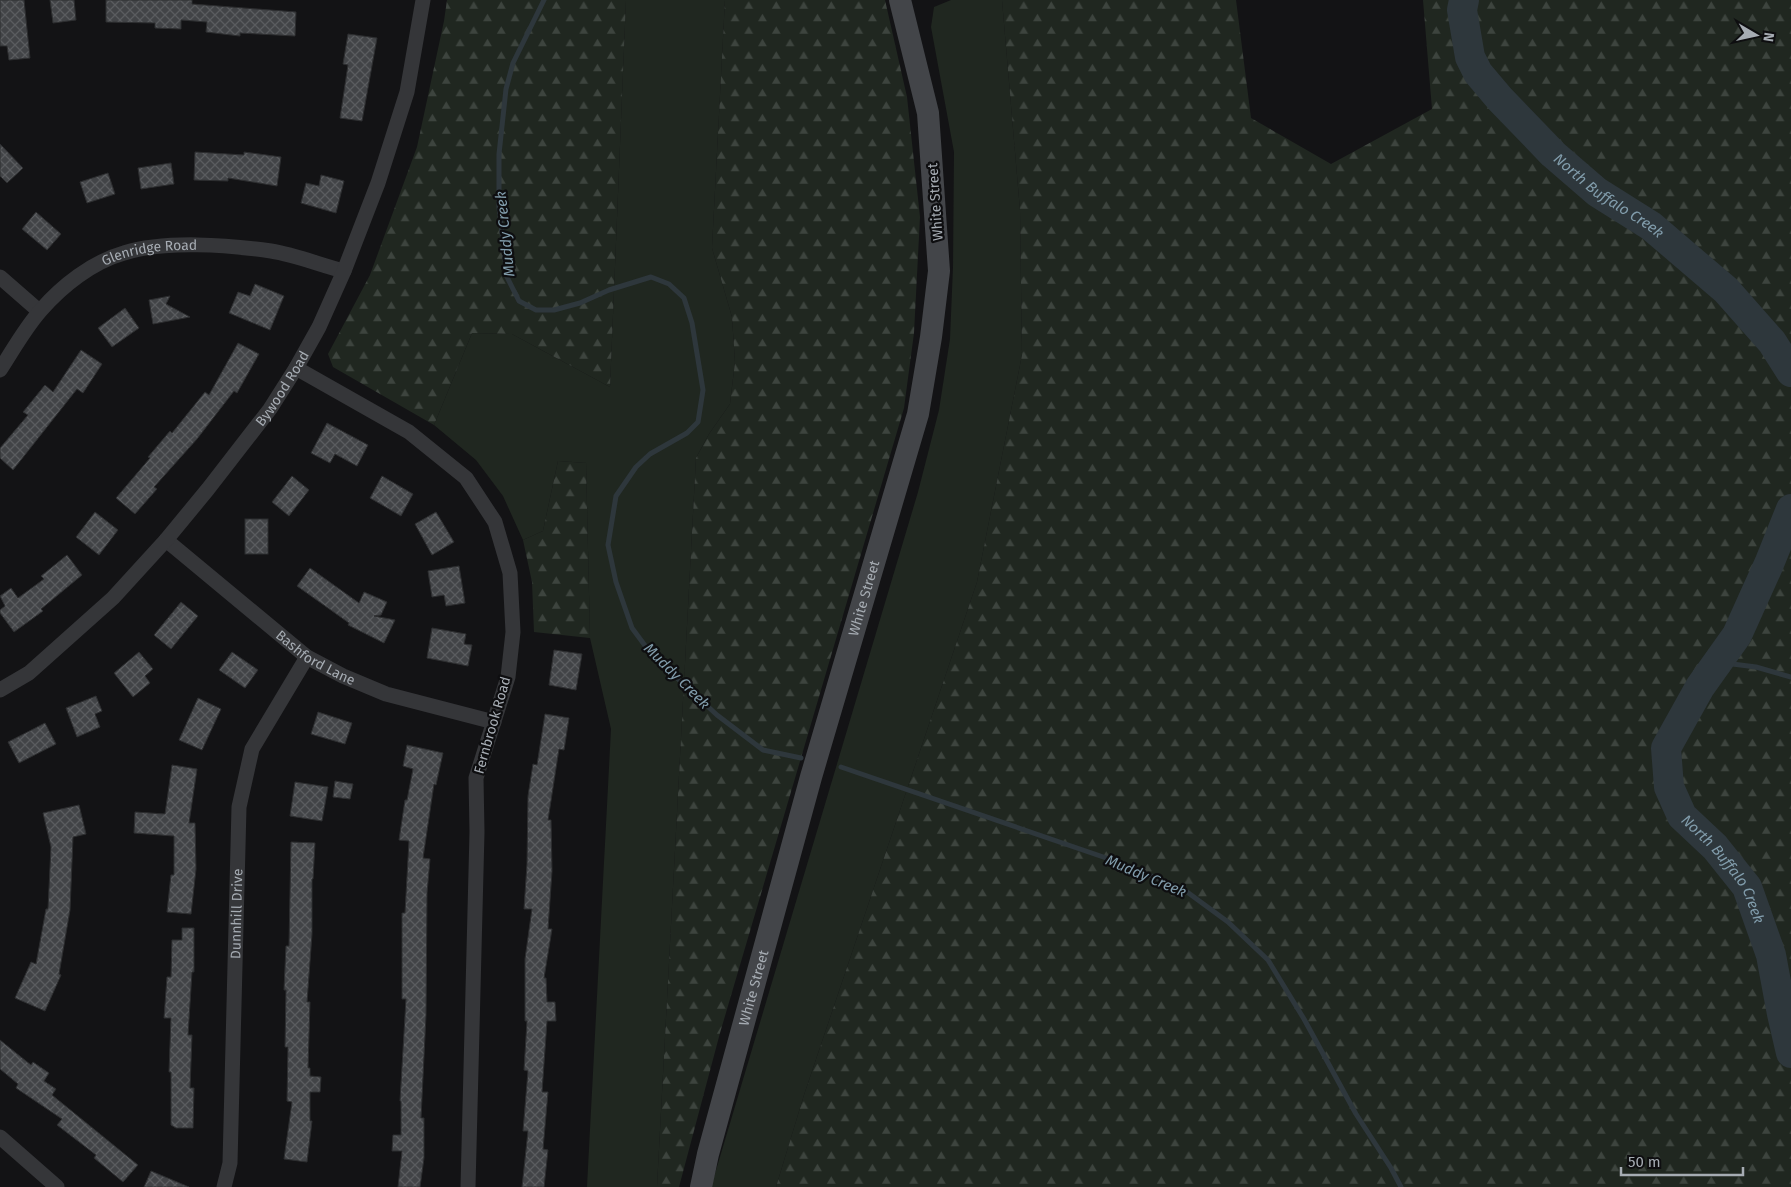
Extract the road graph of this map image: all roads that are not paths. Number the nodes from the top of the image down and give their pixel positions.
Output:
1 (423, 0) edge
2 (900, 0) edge
3 (344, 272) junction
4 (0, 277) edge
5 (39, 311) junction
6 (296, 368) junction
7 (0, 370) edge
8 (166, 540) junction
9 (306, 656) junction
10 (0, 690) edge
11 (494, 722) junction
12 (0, 1137) edge
13 (57, 1187) edge
14 (224, 1187) edge
15 (468, 1187) edge
16 (701, 1187) edge

1 - 3 street, Bywood Road
2 - 16 street, White Street
3 - 5 street, Glenridge Road
3 - 6 street, Bywood Road
4 - 5 street
5 - 7 street, Glenridge Road
6 - 8 street, Bywood Road
6 - 11 street, Fernbrook Road
8 - 9 street, Bashford Lane
8 - 10 street, Bywood Road
9 - 11 street, Bashford Lane
9 - 14 street, Dunnhill Drive
11 - 15 street, Fernbrook Road
12 - 13 street

